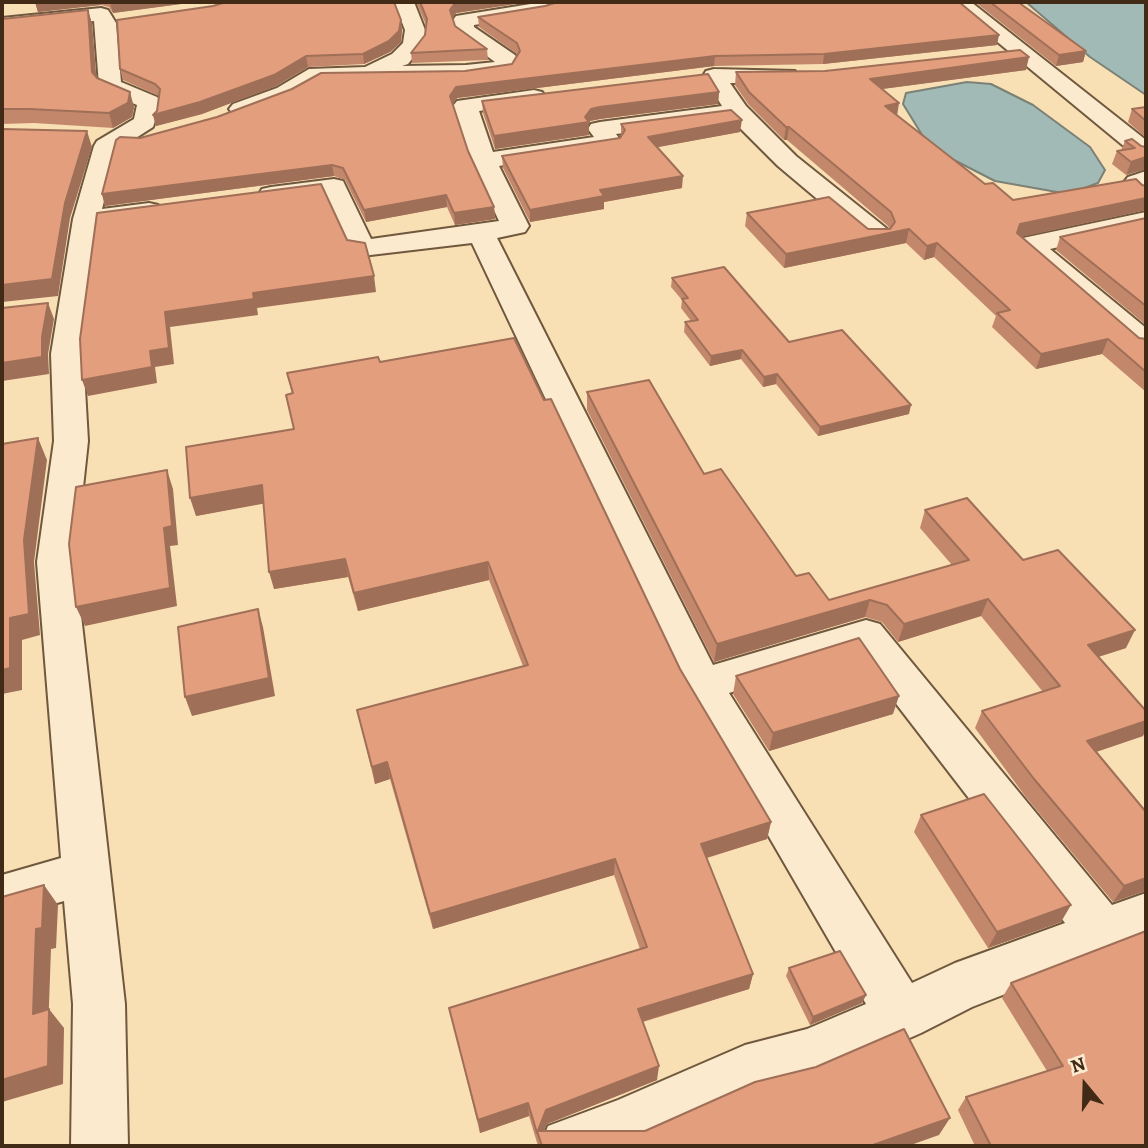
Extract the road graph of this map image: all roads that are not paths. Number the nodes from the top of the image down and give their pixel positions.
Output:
1 (404, 2) edge
2 (561, 2) edge
3 (959, 2) edge
4 (2, 24) edge
5 (1020, 52) junction
6 (992, 55) edge
7 (487, 71) junction
8 (372, 72) junction
9 (809, 75) edge
10 (714, 76) junction
11 (687, 79) edge
12 (556, 94) edge
13 (505, 101) junction
14 (737, 111) junction
15 (223, 116) edge
16 (166, 134) edge
17 (100, 139) junction
18 (1145, 150) edge
19 (484, 161) junction
20 (1146, 178) edge
21 (1146, 190) edge
22 (237, 200) edge
23 (182, 206) edge
24 (86, 219) junction
25 (1146, 220) edge
26 (481, 234) junction
27 (876, 234) edge
28 (1146, 343) edge
29 (702, 685) junction
30 (87, 872) junction
31 (2, 897) edge
32 (1124, 924) edge
33 (902, 1014) junction
34 (99, 1146) edge
35 (568, 1146) edge

1 - 8 street
2 - 7 street
3 - 5 street
4 - 17 street
5 - 6 street
5 - 18 street
7 - 8 street
7 - 13 street
8 - 15 street
9 - 10 street
10 - 11 street
10 - 14 street
12 - 13 street
13 - 19 street
14 - 19 street
14 - 27 street
16 - 17 street
17 - 24 street
19 - 26 street
20 - 21 street
22 - 26 street
23 - 24 street
24 - 30 street
25 - 28 street
26 - 29 street
29 - 32 street
29 - 33 street
30 - 31 street
30 - 34 street
32 - 33 street
33 - 35 street

